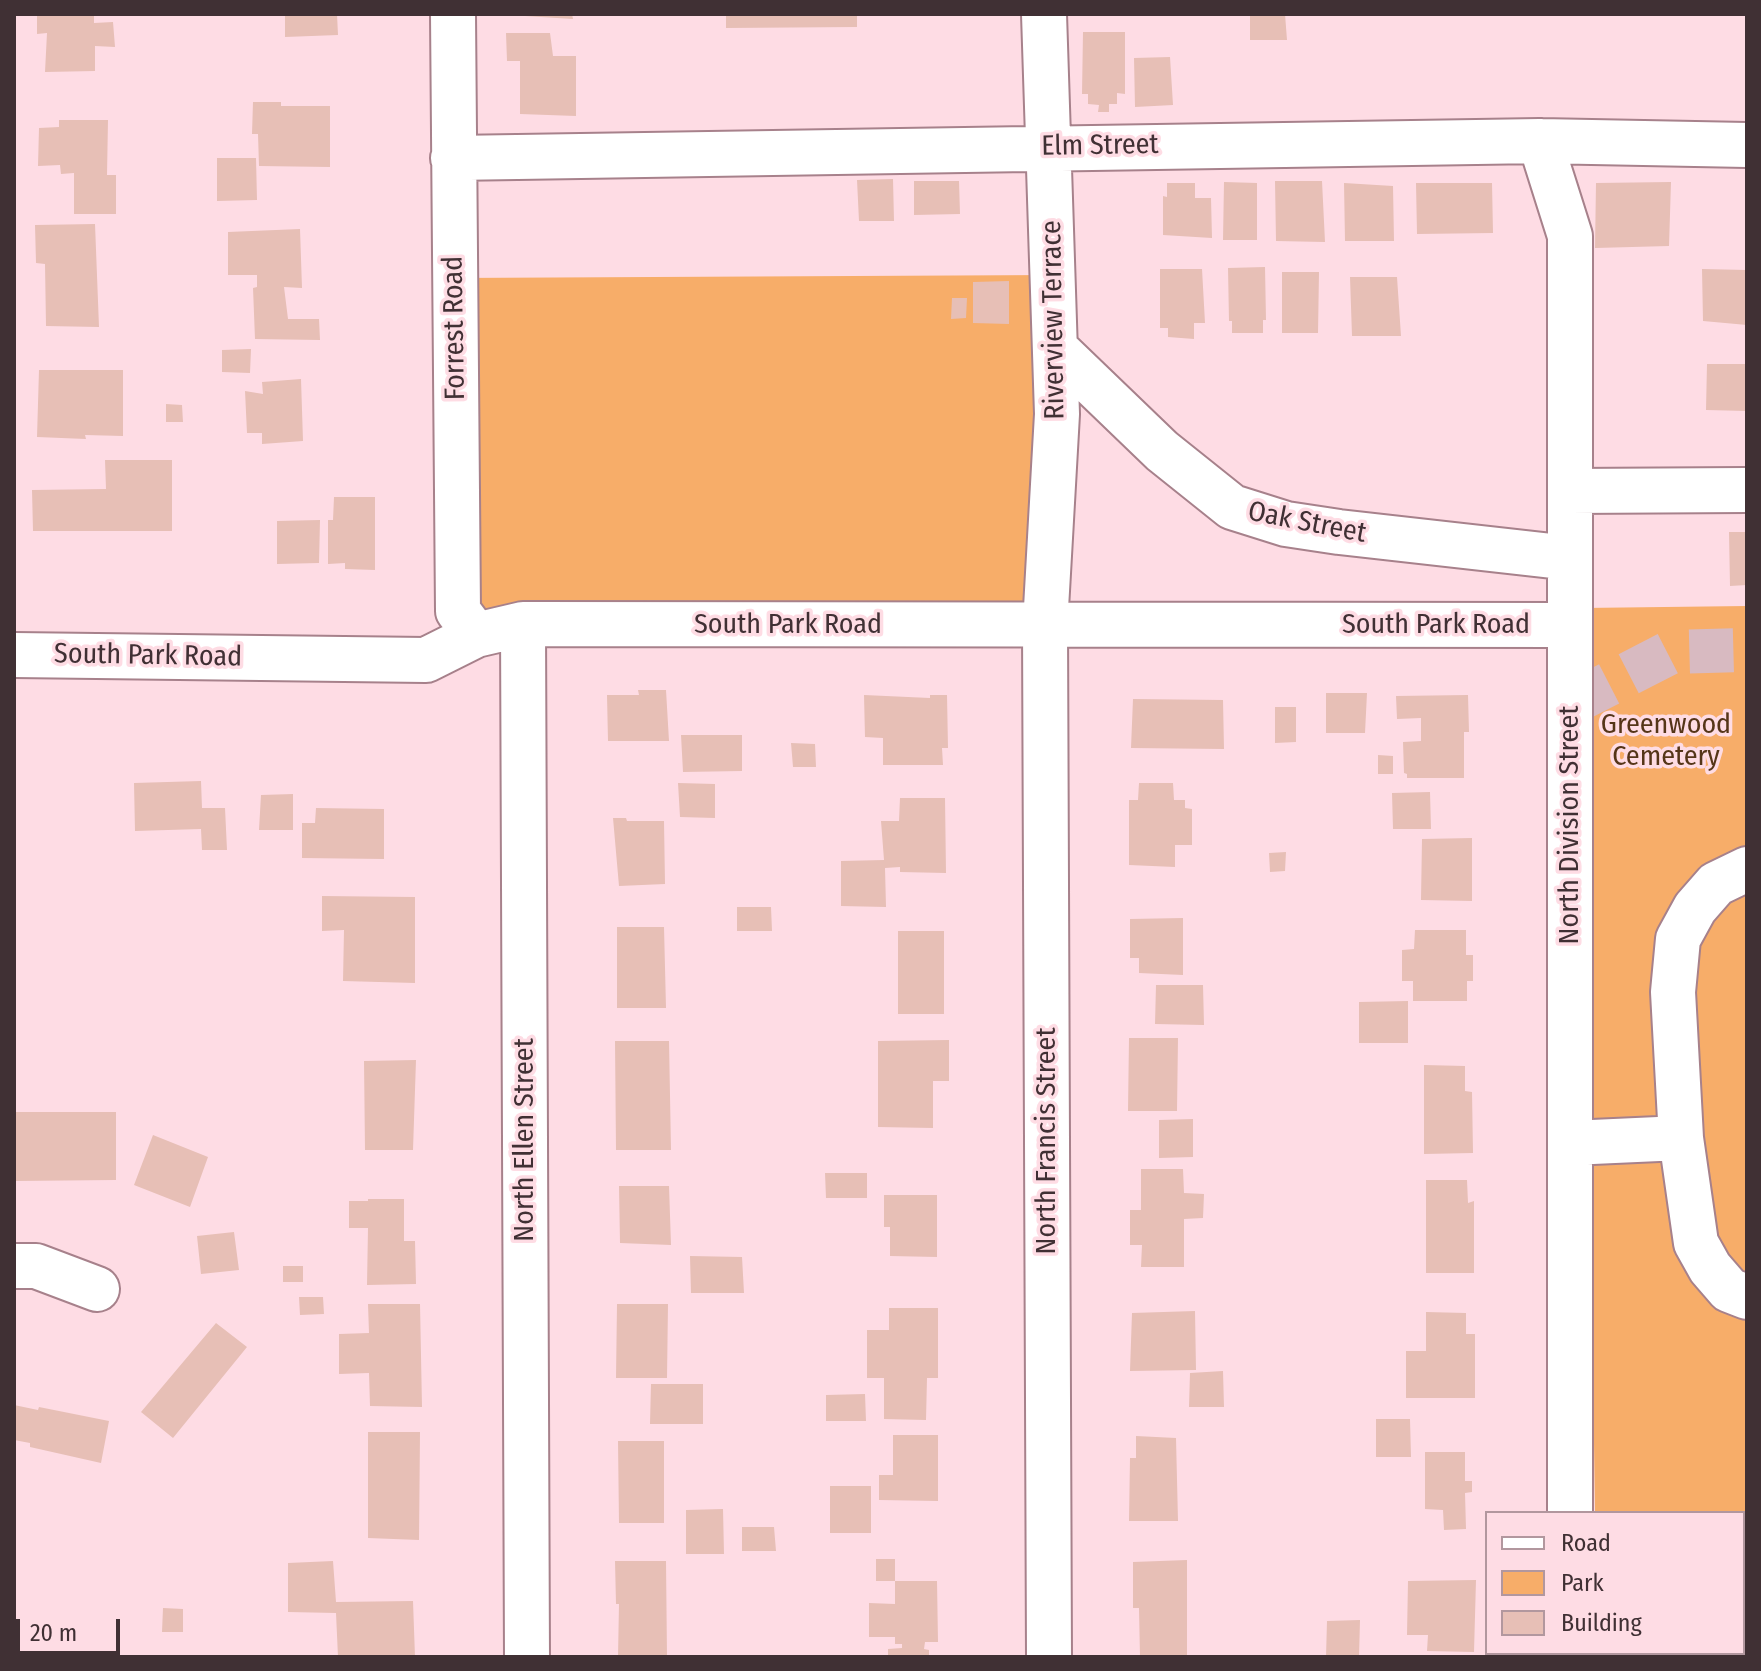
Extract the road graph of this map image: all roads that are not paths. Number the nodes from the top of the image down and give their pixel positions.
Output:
1 (453, 14) edge
2 (1044, 14) edge
3 (1540, 141) junction
4 (1747, 145) edge
5 (1050, 147) junction
6 (453, 158) junction
7 (1056, 349) junction
8 (1747, 490) edge
9 (1570, 491) junction
10 (1570, 558) junction
11 (523, 624) junction
12 (1570, 625) junction
13 (1045, 626) junction
14 (476, 635) junction
15 (14, 655) edge
16 (1747, 869) edge
17 (1681, 1138) junction
18 (1570, 1143) junction
19 (14, 1266) edge
20 (97, 1289) dead end
21 (1747, 1297) edge
22 (1570, 1511) edge
23 (527, 1657) edge
24 (1049, 1657) edge

1 - 6 street, Forrest Road
2 - 5 street, Riverview Terrace
3 - 4 street, Elm Street
3 - 5 street, Elm Street
3 - 9 street, North Division Street
5 - 6 street, Elm Street
5 - 7 street, Riverview Terrace
6 - 14 street, Forrest Road
7 - 10 street, Oak Street
7 - 13 street, Riverview Terrace
8 - 9 street
9 - 10 street, North Division Street
10 - 12 street, North Division Street
11 - 13 street, South Park Road
11 - 14 street, South Park Road
11 - 23 street, North Ellen Street
12 - 13 street, South Park Road
12 - 18 street, North Division Street
13 - 24 street, North Francis Street
14 - 15 street, South Park Road
16 - 17 street
17 - 18 street
17 - 21 street
18 - 22 street, North Division Street
19 - 20 street

